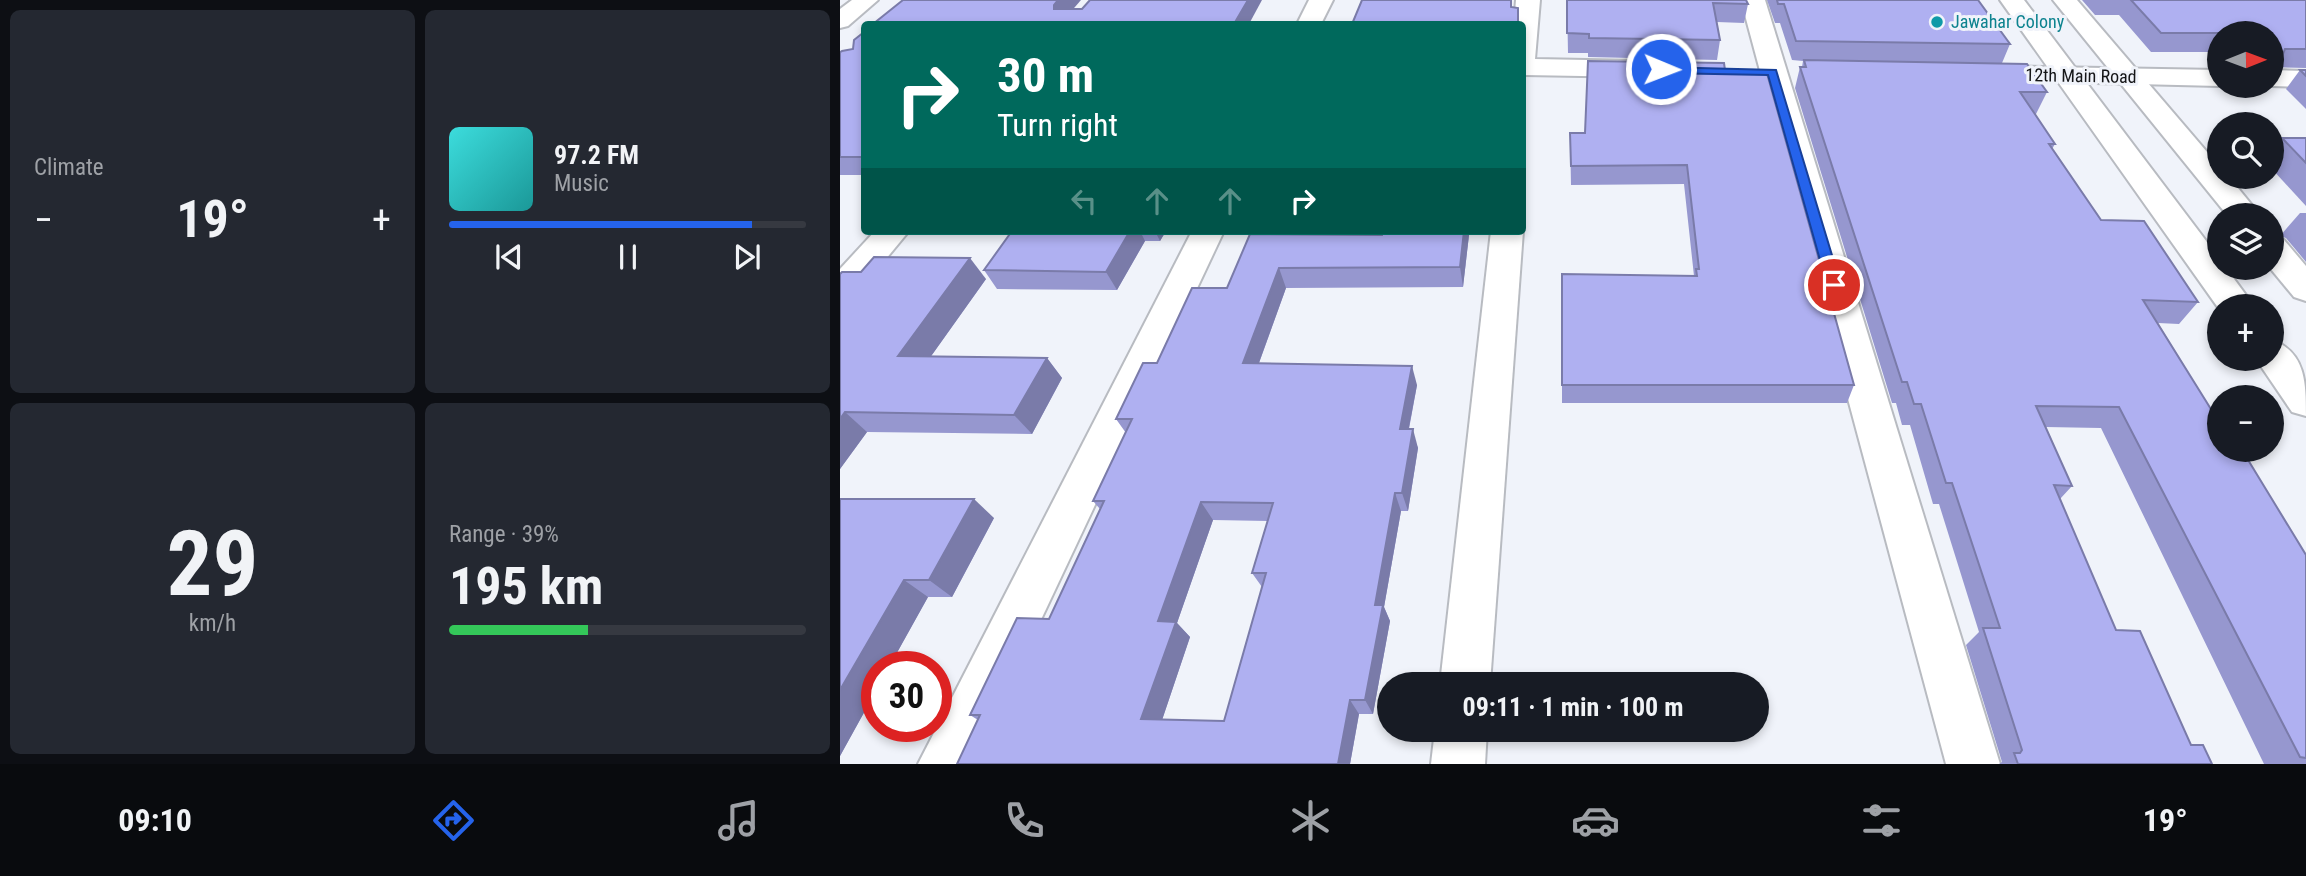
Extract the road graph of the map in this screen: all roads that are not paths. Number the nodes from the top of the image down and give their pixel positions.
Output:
1 (866, 0) edge
2 (1321, 0) edge
3 (1528, 0) edge
4 (1753, 0) edge
5 (2012, 0) edge
6 (2065, 0) edge
7 (840, 21) edge
8 (1310, 21) edge
9 (1526, 22) edge
10 (1526, 66) edge
11 (1661, 69) edge
12 (1961, 74) edge
13 (2068, 75) junction
14 (2129, 76) junction
15 (2207, 78) edge
16 (2284, 78) edge
17 (2306, 79) edge
18 (2234, 203) edge
19 (889, 235) edge
20 (1206, 235) edge
21 (1507, 235) edge
22 (2284, 262) edge
23 (2306, 289) edge
24 (840, 290) edge
25 (2227, 294) edge
26 (2284, 371) edge
27 (2306, 401) edge
28 (1466, 672) edge
29 (1460, 742) edge
30 (946, 764) edge
31 (1458, 764) edge
32 (1973, 764) edge

1 - 7 street
2 - 8 street
3 - 9 street
4 - 32 street
5 - 13 street
6 - 14 street
10 - 11 street
12 - 13 street, 12th Main Road
13 - 14 street, 12th Main Road
13 - 25 street
14 - 15 street, 12th Main Road
14 - 18 street
16 - 17 street
19 - 24 street
20 - 30 street
21 - 28 street
22 - 23 street
26 - 27 street
29 - 31 street

